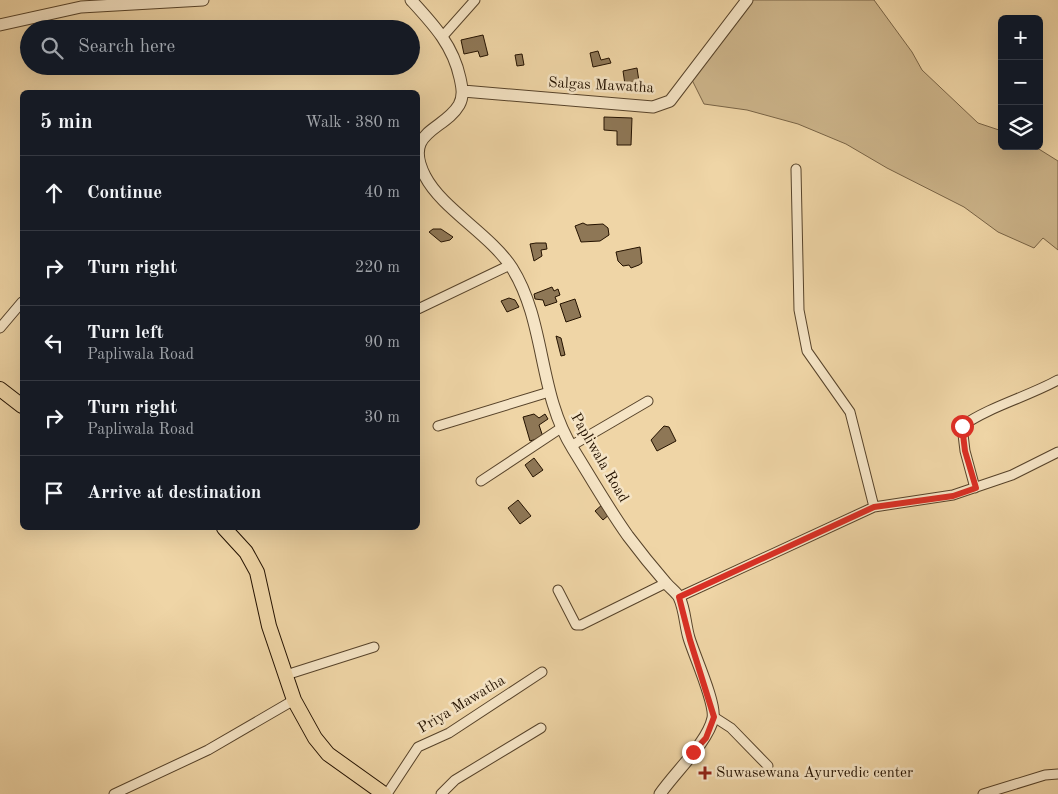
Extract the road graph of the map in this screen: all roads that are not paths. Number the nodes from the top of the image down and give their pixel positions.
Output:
1 (203, 0) edge
2 (411, 0) edge
3 (475, 0) edge
4 (746, 0) edge
5 (22, 20) edge
6 (20, 21) edge
7 (0, 25) edge
8 (443, 36) junction
9 (463, 92) junction
10 (796, 169) dead end
11 (510, 265) junction
12 (20, 304) edge
13 (420, 308) edge
14 (0, 328) edge
15 (1058, 380) edge
16 (0, 390) edge
17 (549, 392) junction
18 (648, 401) dead end
19 (20, 405) edge
20 (438, 426) dead end
21 (561, 428) junction
22 (571, 446) junction
23 (1058, 452) edge
24 (481, 481) dead end
25 (976, 488) junction
26 (874, 507) junction
27 (226, 530) edge
28 (666, 583) junction
29 (558, 590) dead end
30 (679, 597) junction
31 (374, 647) dead end
32 (542, 672) dead end
33 (286, 675) junction
34 (294, 700) junction
35 (714, 717) junction
36 (541, 728) dead end
37 (768, 766) dead end
38 (1058, 774) edge
39 (114, 794) edge
40 (386, 794) edge
41 (441, 794) edge
42 (660, 794) edge
43 (983, 794) edge

1 - 5 street
2 - 8 street
3 - 8 street
4 - 9 street, Salgas Mawatha
6 - 7 street
8 - 9 street
9 - 11 street, Papliwala Road
10 - 26 street
11 - 13 street
11 - 17 street, Papliwala Road
12 - 14 street
15 - 25 street
16 - 19 main road
17 - 20 street
17 - 21 street, Papliwala Road
18 - 22 street
21 - 22 street, Papliwala Road
21 - 24 street
22 - 28 street, Papliwala Road
23 - 25 street
25 - 26 street
26 - 30 street
27 - 33 main road
28 - 29 street
28 - 30 street, Papliwala Road
30 - 35 street, Papliwala Road
31 - 33 street
32 - 40 street, Priya Mawatha
33 - 34 main road
34 - 39 street
34 - 40 main road
35 - 37 street
35 - 42 street
36 - 41 street
38 - 43 street

